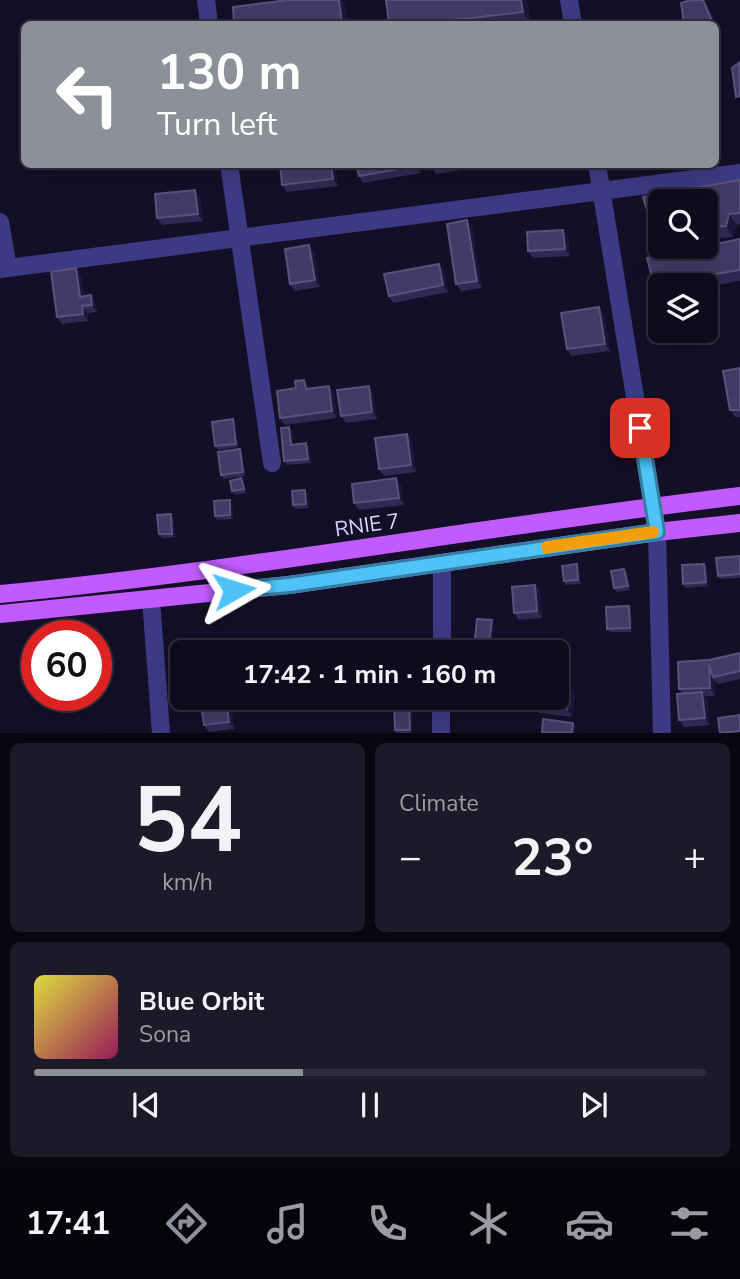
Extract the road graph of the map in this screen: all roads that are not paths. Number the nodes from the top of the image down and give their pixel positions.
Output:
1 (206, 0) edge
2 (569, 0) edge
3 (209, 21) edge
4 (572, 21) edge
5 (230, 168) edge
6 (598, 168) edge
7 (740, 173) edge
8 (601, 191) junction
9 (0, 222) edge
10 (240, 238) junction
11 (4, 269) edge
12 (272, 463) dead end
13 (740, 496) edge
14 (652, 506) junction
15 (740, 523) edge
16 (657, 532) junction
17 (442, 563) junction
18 (0, 594) edge
19 (151, 599) junction
20 (0, 614) edge
21 (442, 640) edge
22 (441, 710) edge
23 (162, 733) edge
24 (441, 733) edge
25 (662, 733) edge

1 - 3 street
2 - 4 street
5 - 10 street
6 - 8 street
7 - 8 street
8 - 10 street
8 - 14 street
9 - 11 street
10 - 11 street
10 - 12 street
13 - 14 main road, RNIE 7 / RNIE 7
14 - 16 street
14 - 18 main road, RNIE 7 / RNIE 7
15 - 16 main road
16 - 17 main road
16 - 25 street
17 - 19 main road
17 - 21 street
19 - 20 main road
19 - 23 street
22 - 24 street

